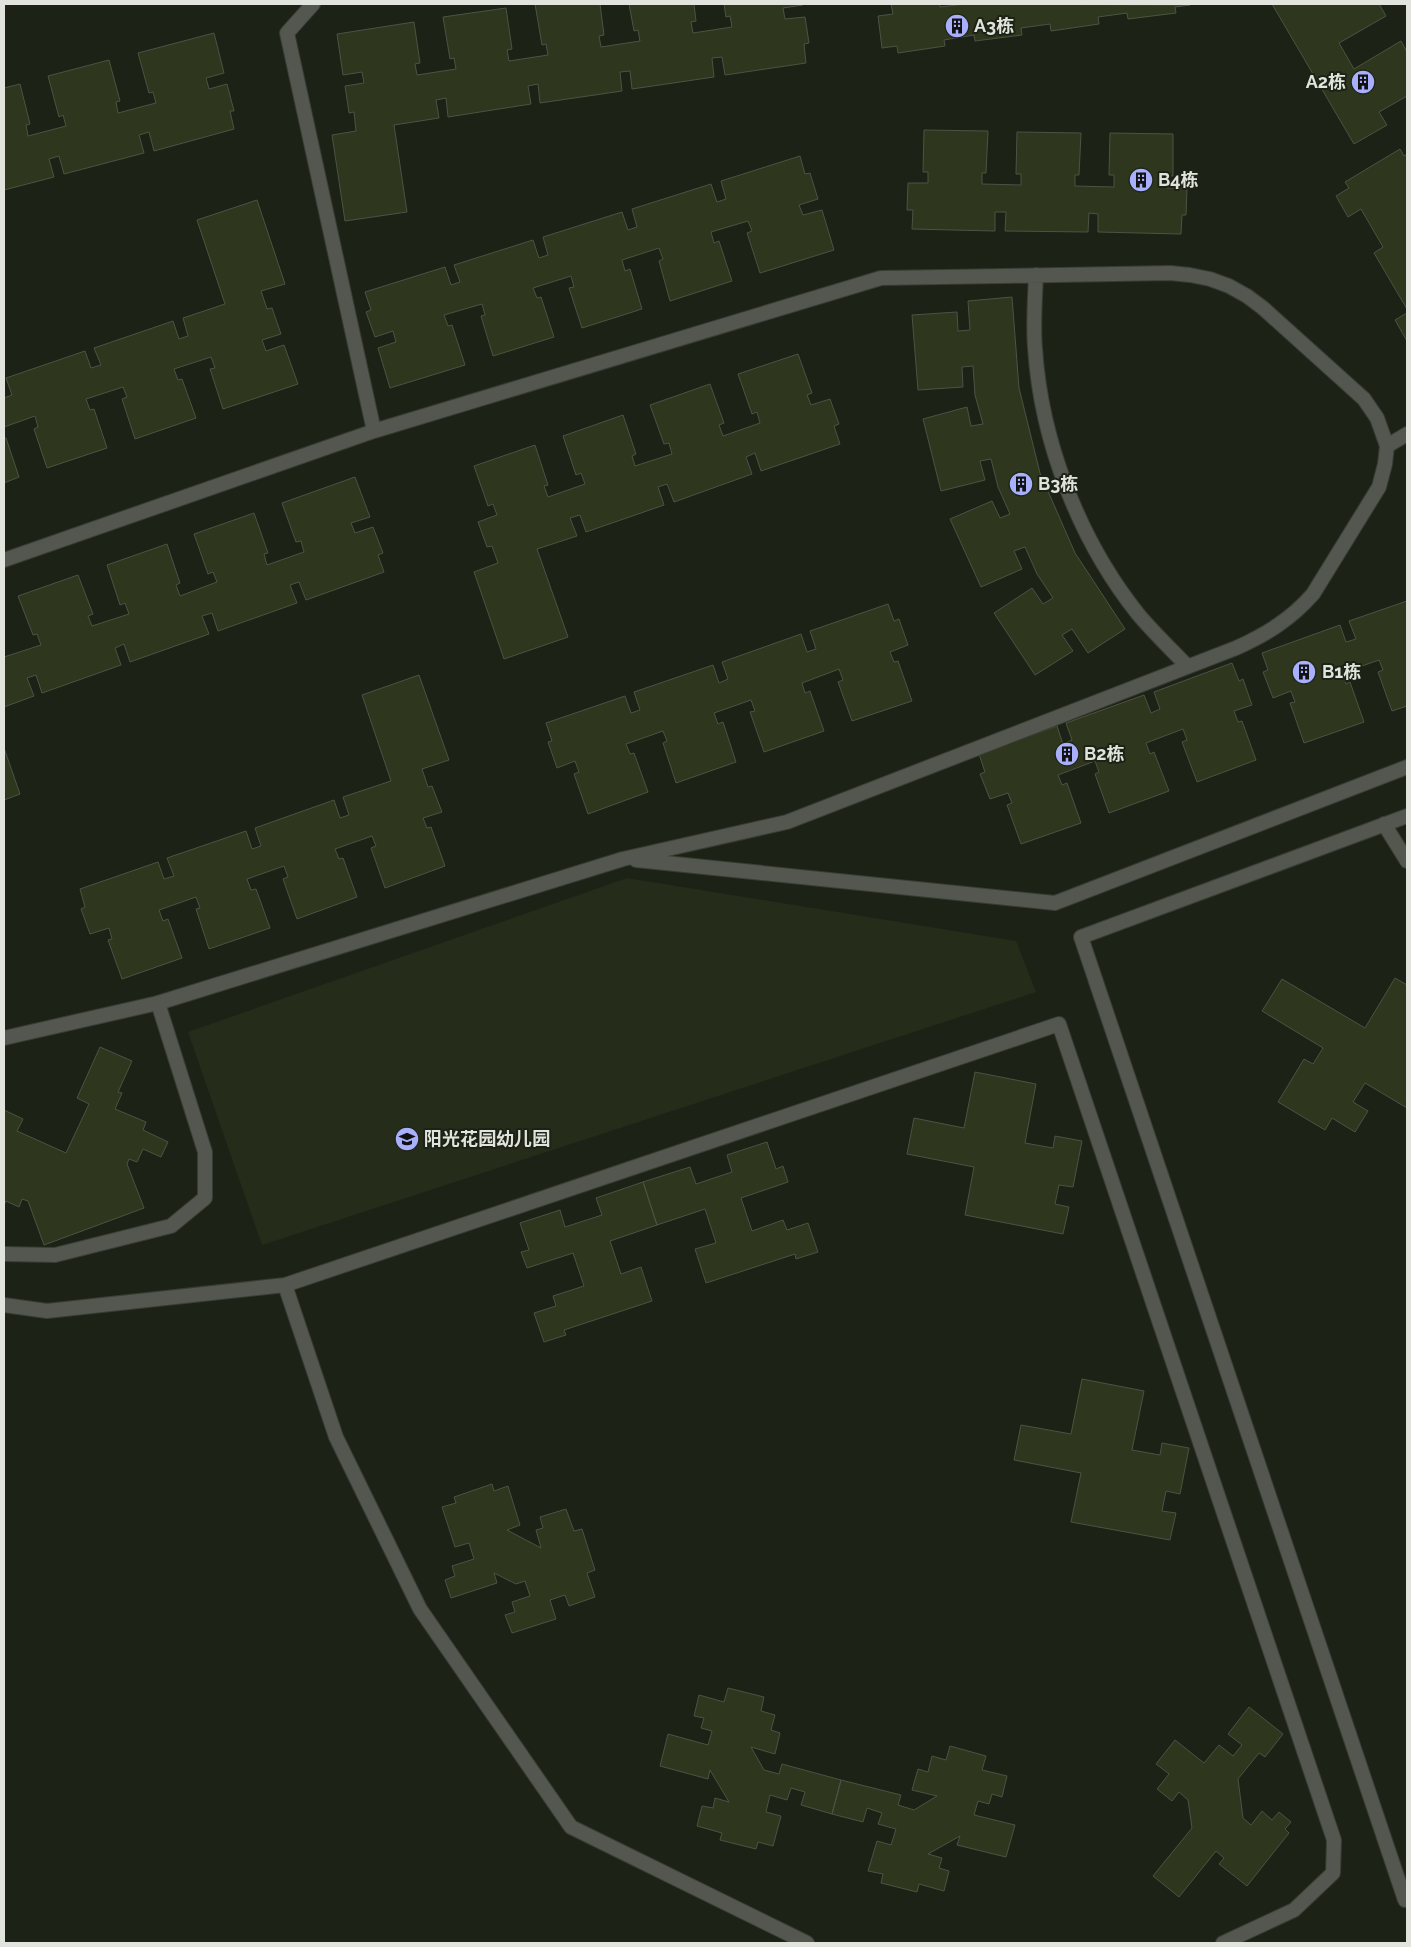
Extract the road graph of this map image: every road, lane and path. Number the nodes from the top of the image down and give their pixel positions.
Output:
1 (313, 4) edge
2 (1036, 275) junction
3 (374, 431) junction
4 (1407, 434) edge
5 (1387, 446) junction
6 (4, 560) edge
7 (1187, 666) junction
8 (1407, 767) edge
9 (1407, 816) edge
10 (1384, 824) junction
11 (623, 859) junction
12 (1407, 862) edge
13 (158, 1003) junction
14 (4, 1038) edge
15 (4, 1254) edge
16 (285, 1285) junction
17 (4, 1306) edge
18 (1407, 1898) edge
19 (807, 1943) edge
20 (1223, 1943) edge

1 - 3 street
2 - 3 street
2 - 5 street
2 - 7 street
3 - 6 street
4 - 5 street
5 - 7 street
7 - 11 street
8 - 11 street
9 - 10 street
10 - 12 street
10 - 18 street
11 - 13 street
13 - 14 street
13 - 15 street
16 - 17 street
16 - 19 street
16 - 20 street

